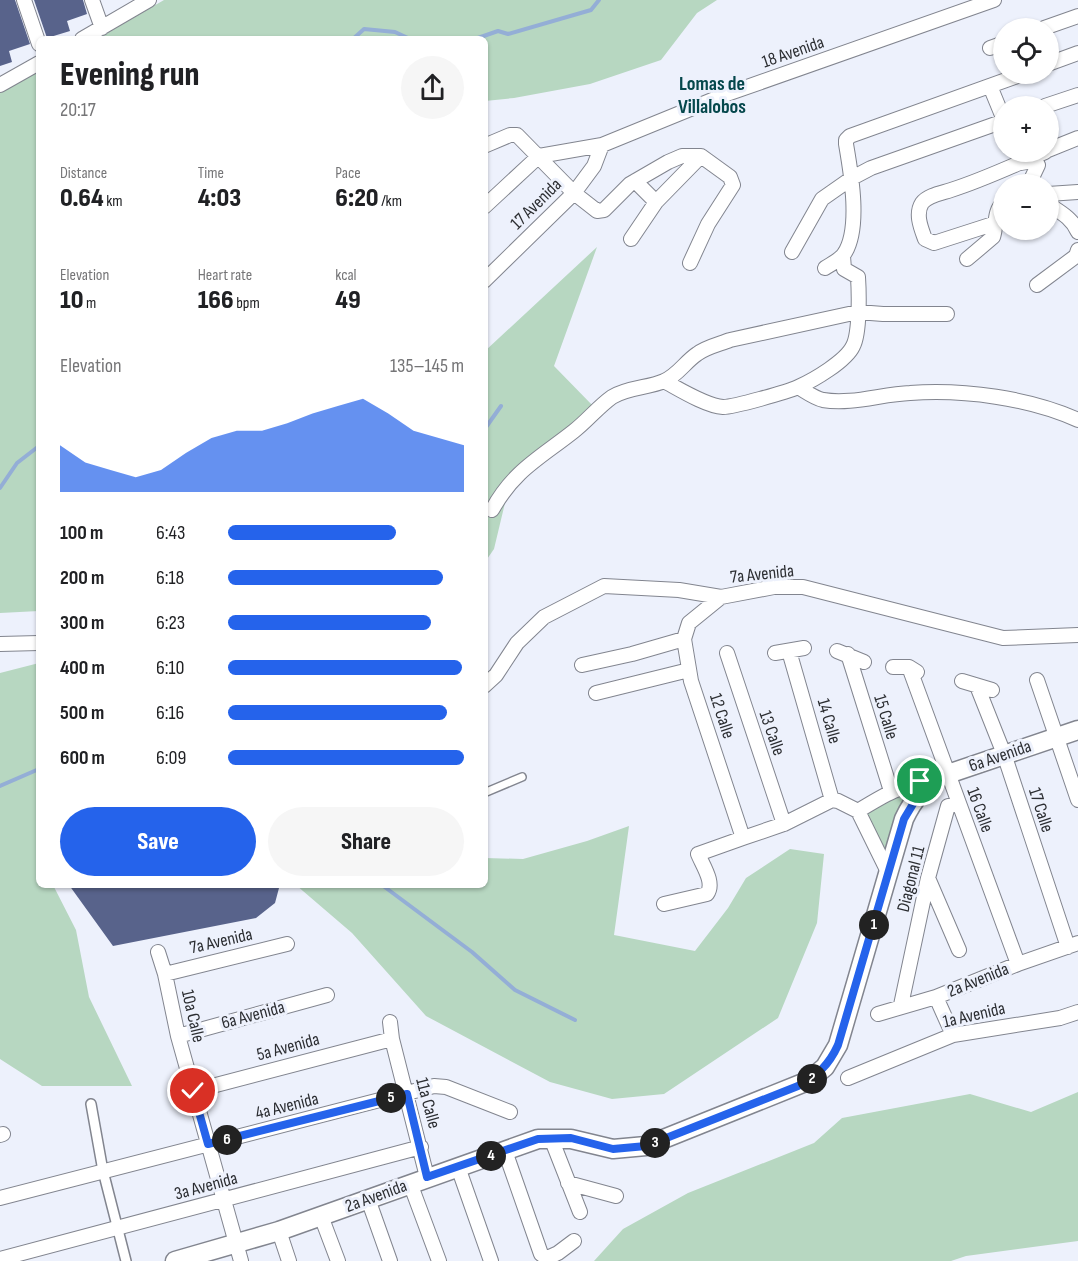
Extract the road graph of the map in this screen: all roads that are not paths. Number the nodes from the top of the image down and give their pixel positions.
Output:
1 (24, 0) edge
2 (92, 0) edge
3 (149, 0) edge
4 (993, 0) edge
5 (1077, 21) edge
6 (1059, 25) edge
7 (102, 28) junction
8 (36, 36) edge
9 (87, 36) edge
10 (1078, 53) edge
11 (1059, 60) edge
12 (36, 65) edge
13 (996, 84) edge
14 (0, 85) edge
15 (990, 86) junction
16 (1078, 95) edge
17 (994, 96) edge
18 (1059, 101) edge
19 (993, 125) edge
20 (1078, 138) edge
21 (488, 144) edge
22 (602, 145) junction
23 (1059, 146) edge
24 (539, 156) junction
25 (701, 156) junction
26 (1022, 162) edge
27 (1017, 164) junction
28 (993, 174) edge
29 (994, 174) edge
30 (1034, 174) edge
31 (852, 178) junction
32 (636, 181) junction
33 (1078, 192) edge
34 (574, 193) junction
35 (1059, 193) edge
36 (656, 202) junction
37 (488, 203) edge
38 (1059, 211) edge
39 (993, 224) edge
40 (1078, 232) edge
41 (993, 237) edge
42 (631, 239) dead end
43 (1078, 250) edge
44 (792, 252) dead end
45 (843, 256) junction
46 (967, 259) dead end
47 (690, 263) dead end
48 (825, 268) dead end
49 (488, 277) edge
50 (1037, 285) dead end
51 (858, 312) junction
52 (946, 314) dead end
53 (664, 381) junction
54 (798, 387) junction
55 (1078, 420) edge
56 (492, 510) dead end
57 (720, 597) junction
58 (1078, 635) edge
59 (684, 639) junction
60 (36, 643) edge
61 (0, 644) edge
62 (804, 648) dead end
63 (789, 651) junction
64 (727, 653) dead end
65 (775, 653) dead end
66 (864, 662) dead end
67 (582, 665) dead end
68 (893, 667) dead end
69 (689, 670) junction
70 (1037, 680) dead end
71 (962, 681) dead end
72 (488, 682) edge
73 (977, 686) junction
74 (993, 690) dead end
75 (596, 693) dead end
76 (1078, 730) edge
77 (1056, 737) junction
78 (1004, 754) junction
79 (522, 777) dead end
80 (940, 777) junction
81 (891, 791) junction
82 (488, 792) edge
83 (1078, 800) edge
84 (832, 801) junction
85 (958, 804) junction
86 (853, 808) junction
87 (784, 824) junction
88 (743, 838) junction
89 (889, 874) junction
90 (928, 878) junction
91 (664, 904) dead end
92 (287, 944) dead end
93 (1073, 945) edge
94 (959, 950) dead end
95 (158, 952) dead end
96 (1018, 964) junction
97 (165, 974) junction
98 (327, 994) dead end
99 (936, 997) junction
100 (901, 1005) junction
101 (1078, 1012) edge
102 (878, 1014) dead end
103 (390, 1022) dead end
104 (953, 1035) junction
105 (178, 1036) junction
106 (392, 1039) junction
107 (848, 1078) dead end
108 (193, 1091) junction
109 (407, 1094) junction
110 (91, 1104) dead end
111 (510, 1112) dead end
112 (551, 1138) junction
113 (208, 1144) junction
114 (421, 1147) junction
115 (505, 1151) junction
116 (458, 1167) junction
117 (103, 1171) junction
118 (418, 1180) junction
119 (568, 1183) junction
120 (616, 1196) dead end
121 (0, 1198) edge
122 (368, 1199) junction
123 (223, 1200) junction
124 (580, 1212) dead end
125 (321, 1216) junction
126 (117, 1228) junction
127 (279, 1231) junction
128 (574, 1241) dead end
129 (238, 1253) edge
130 (197, 1258) edge
131 (0, 1259) edge
132 (126, 1261) edge
133 (176, 1261) edge
134 (289, 1261) edge
135 (338, 1261) edge
136 (390, 1261) edge
137 (440, 1261) edge
138 (491, 1261) edge

1 - 8 street
2 - 7 street
3 - 7 street
4 - 22 street, 18 Avenida
5 - 6 street
7 - 9 street
10 - 11 street
12 - 14 street
13 - 15 street
15 - 17 street
15 - 31 street
16 - 18 street
19 - 31 street
20 - 23 street
21 - 24 street
22 - 24 street, 18 Avenida
22 - 34 street, 17 Avenida
24 - 34 street
24 - 37 street
25 - 32 street
25 - 36 street
25 - 47 street
26 - 27 street
27 - 29 street
27 - 30 street
28 - 39 street
31 - 44 street
31 - 45 street
32 - 34 street
32 - 36 street
33 - 35 street
34 - 49 street, 17 Avenida
36 - 42 street
38 - 40 street
41 - 46 street
43 - 50 street
45 - 48 street
45 - 51 street
51 - 52 street
51 - 53 street
51 - 54 street
53 - 54 street
53 - 56 street
54 - 55 street
57 - 58 street, 7a Avenida
57 - 59 street
57 - 72 street, 7a Avenida
59 - 67 street
59 - 69 street, 12 Calle
60 - 61 street
62 - 63 street
63 - 65 street
63 - 84 street, 14 Calle
64 - 87 street, 13 Calle
66 - 81 street, 15 Calle
68 - 80 street, 16 Calle
69 - 75 street
69 - 88 street, 12 Calle
70 - 77 street
71 - 73 street
73 - 74 street
73 - 78 street, 17 Calle
76 - 77 main road, 6a Avenida
77 - 78 main road, 6a Avenida
77 - 83 street
78 - 80 main road, 6a Avenida
78 - 93 street, 17 Calle
79 - 82 lane
80 - 81 street, 6a Avenida
80 - 85 street, 16 Calle
80 - 89 main road, 2a Avenida
81 - 86 street, 6a Avenida
84 - 86 street
84 - 87 street
85 - 90 street, Diagonal 11
85 - 96 street, 16 Calle
86 - 89 street
87 - 88 street
88 - 91 street
89 - 112 main road, 2a Avenida
90 - 94 street
90 - 100 street, Diagonal 11
92 - 97 street, 7a Avenida
93 - 96 street, 2a Avenida
95 - 97 street, 10a Calle
96 - 99 street, 2a Avenida
97 - 105 street, 10a Calle
98 - 105 street, 6a Avenida
99 - 100 street, 2a Avenida
99 - 104 street
100 - 102 street, 2a Avenida
101 - 104 street, 1a Avenida
103 - 106 street, 11a Calle
104 - 107 street, 1a Avenida
105 - 108 street, 10a Calle
106 - 108 street, 5a Avenida
106 - 109 street, 11a Calle
108 - 113 street, 10a Calle
109 - 111 street, 4a Avenida
109 - 113 street, 4a Avenida
109 - 114 street, 11a Calle
110 - 117 street
112 - 115 main road, 2a Avenida
112 - 119 street
113 - 117 street, 4a Avenida
113 - 123 street, 10a Calle
114 - 118 street, 11a Calle
114 - 123 street, 3a Avenida
115 - 116 main road, 2a Avenida
115 - 128 street
116 - 118 main road, 2a Avenida
116 - 138 street
117 - 121 street, 4a Avenida
117 - 126 street
118 - 122 main road, 2a Avenida
118 - 137 street, 11a Calle
119 - 120 street
119 - 124 street
122 - 125 main road, 2a Avenida
122 - 136 street
123 - 126 street, 3a Avenida
123 - 129 street, 10a Calle
125 - 127 main road, 2a Avenida
125 - 135 street
126 - 131 street, 3a Avenida
126 - 132 street
127 - 129 main road, 2a Avenida
127 - 134 street
129 - 130 main road, 2a Avenida
130 - 133 main road, 2a Avenida

